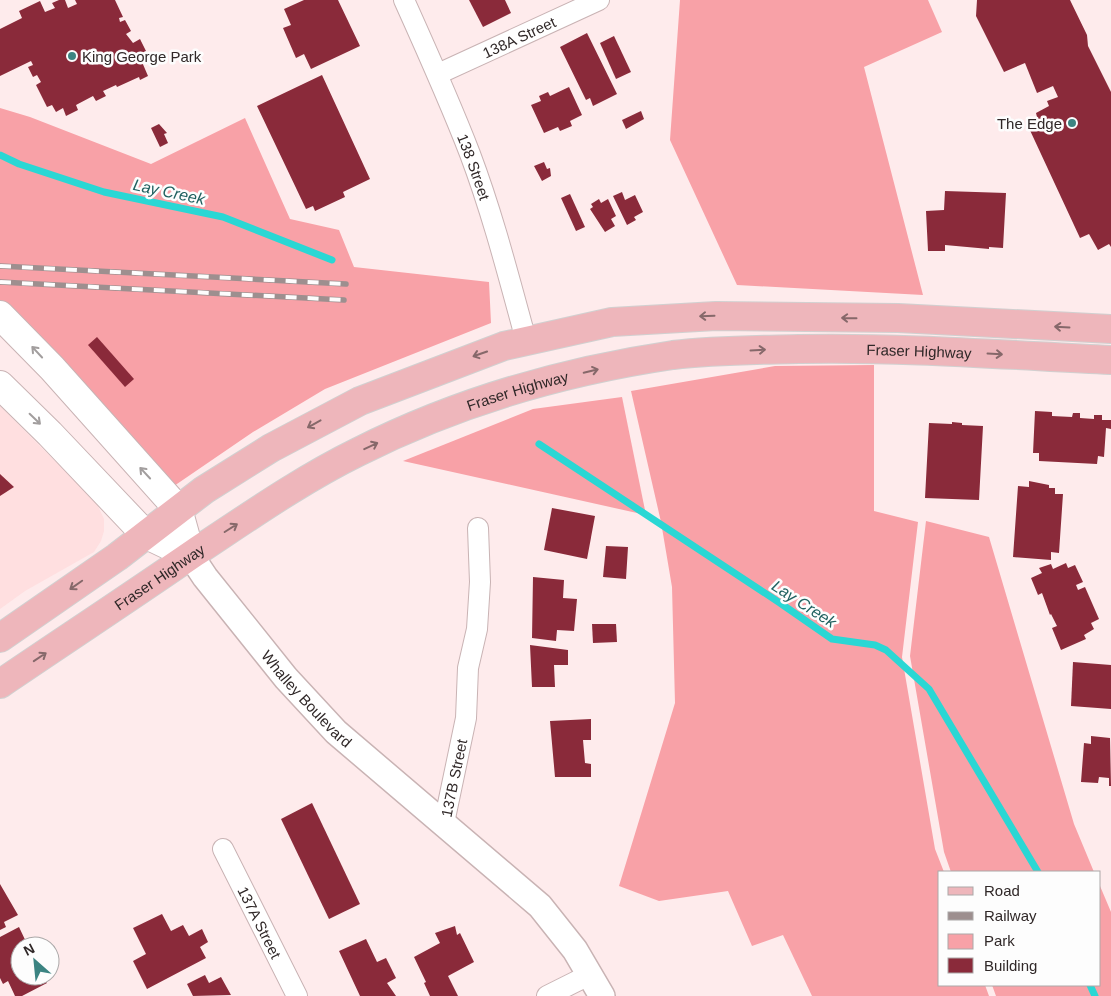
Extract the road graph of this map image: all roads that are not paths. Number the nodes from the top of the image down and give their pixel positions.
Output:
1 (404, 0) edge
2 (599, 0) edge
3 (438, 74) junction
4 (0, 314) edge
5 (1111, 329) edge
6 (526, 340) junction
7 (1111, 360) edge
8 (0, 385) edge
9 (178, 510) junction
10 (478, 528) dead end
11 (145, 534) junction
12 (191, 556) junction
13 (0, 638) edge
14 (0, 684) edge
15 (444, 823) junction
16 (223, 849) dead end
17 (591, 974) junction
18 (297, 996) edge
19 (548, 996) edge
20 (602, 996) edge

1 - 3 street, 138 Street
2 - 3 street, 138A Street
3 - 6 street, 138 Street
9 -> 4 main road, Whalley Boulevard
5 -> 6 main road, Fraser Highway
6 -> 9 main road, Fraser Highway
12 -> 7 main road, Fraser Highway
8 -> 11 main road
9 - 11 main road, Fraser Highway
9 - 12 main road, Whalley Boulevard
10 - 15 street, 137B Street
11 - 12 main road
11 -> 13 main road, Fraser Highway
14 -> 12 main road, Fraser Highway
12 - 15 street, Whalley Boulevard
15 - 17 street, 137B Street
16 - 18 street, 137A Street
17 - 19 street
17 - 20 street, 137B Street

